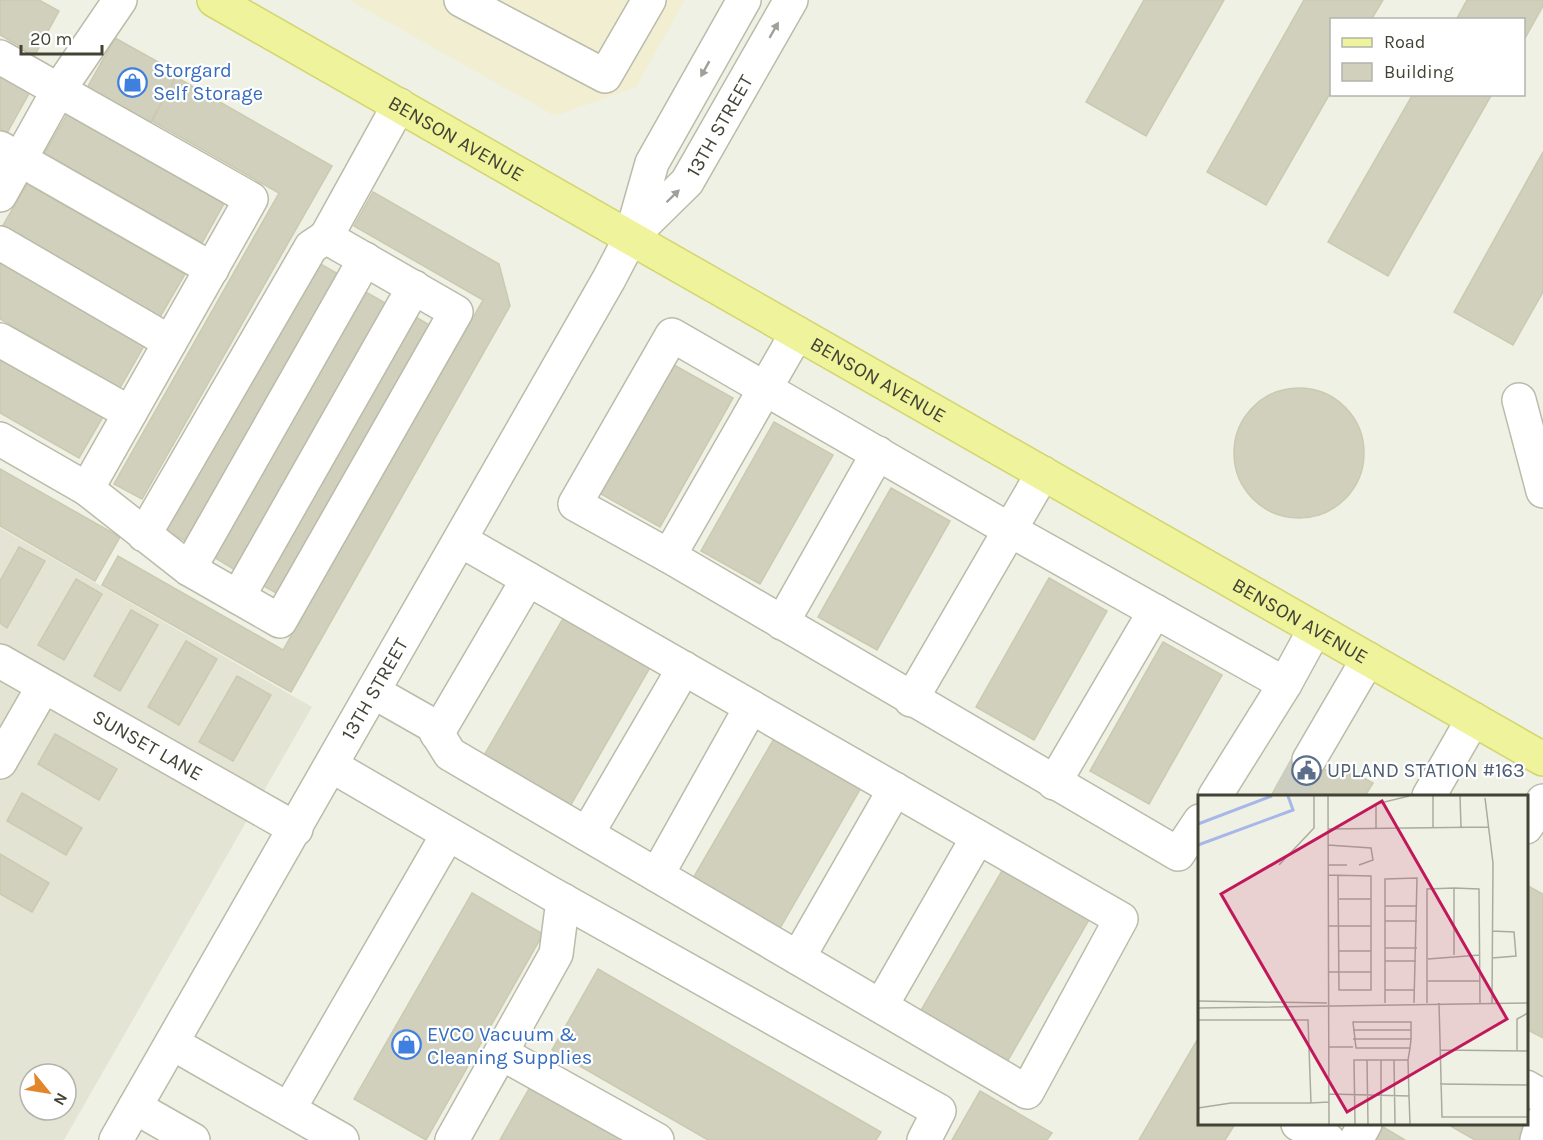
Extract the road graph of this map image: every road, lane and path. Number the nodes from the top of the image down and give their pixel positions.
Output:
1 (120, 0) edge
2 (214, 0) edge
3 (461, 0) edge
4 (649, 0) edge
5 (744, 0) edge
6 (791, 0) edge
7 (0, 57) edge
8 (58, 91) junction
9 (399, 105) junction
10 (10, 154) edge
11 (0, 195) edge
12 (326, 237) junction
13 (631, 237) junction
14 (0, 243) edge
15 (365, 260) junction
16 (212, 269) junction
17 (414, 287) junction
18 (797, 333) junction
19 (0, 340) edge
20 (170, 342) junction
21 (766, 387) junction
22 (1519, 400) dead end
23 (130, 413) junction
24 (0, 439) edge
25 (878, 453) junction
26 (1043, 473) junction
27 (87, 489) junction
28 (1543, 491) edge
29 (1010, 530) junction
30 (144, 535) junction
31 (460, 540) junction
32 (669, 556) junction
33 (189, 569) junction
34 (528, 579) junction
35 (238, 597) junction
36 (1155, 611) junction
37 (782, 623) junction
38 (1315, 629) junction
39 (1368, 659) junction
40 (0, 661) edge
41 (684, 668) junction
42 (1285, 684) junction
43 (43, 687) junction
44 (374, 692) junction
45 (911, 700) junction
46 (751, 706) junction
47 (1473, 719) junction
48 (437, 734) junction
49 (1543, 759) edge
50 (1310, 760) tunnel mouth
51 (0, 762) edge
52 (332, 766) junction
53 (1054, 783) junction
54 (895, 789) junction
55 (1216, 795) edge
56 (1430, 795) edge
57 (1543, 801) edge
58 (1198, 824) edge
59 (1528, 825) edge
60 (296, 829) junction
61 (448, 834) junction
62 (587, 834) junction
63 (978, 837) junction
64 (657, 875) junction
65 (563, 900) junction
66 (798, 958) junction
67 (881, 1006) junction
68 (172, 1043) junction
69 (501, 1053) junction
70 (1528, 1088) edge
71 (1543, 1096) edge
72 (135, 1107) junction
73 (289, 1109) junction
74 (1543, 1120) edge
75 (1300, 1125) edge
76 (1364, 1125) edge
77 (116, 1140) edge
78 (193, 1140) edge
79 (342, 1140) edge
80 (452, 1140) edge
81 (657, 1140) edge
82 (924, 1140) edge
83 (1328, 1140) edge
84 (1356, 1140) edge
85 (1537, 1140) edge

1 - 8 street
2 - 9 main road, BENSON AVENUE
3 - 4 street
5 -> 13 street, 13TH STREET
13 -> 6 street, 13TH STREET
7 - 8 street
8 - 10 street
8 - 16 street
9 - 12 street
9 - 13 main road, BENSON AVENUE
10 - 11 street
10 - 16 street
12 - 15 street
12 - 30 street
13 - 18 main road, BENSON AVENUE
13 - 31 street, 13TH STREET
14 - 20 street
15 - 17 street
15 - 33 street
16 - 20 street
17 - 35 street
17 - 35 street
18 - 21 street
18 - 26 main road, BENSON AVENUE
19 - 23 street
20 - 23 street
21 - 25 street
21 - 32 street
21 - 32 street
22 - 28 street
23 - 27 street
24 - 27 street
25 - 29 street
25 - 37 street
26 - 29 street
26 - 38 main road, BENSON AVENUE
27 - 30 street
29 - 36 street
29 - 45 street
30 - 33 street
31 - 34 street
31 - 44 street, 13TH STREET
32 - 37 street
33 - 35 street
34 - 41 street
34 - 48 street
36 - 42 street
36 - 53 street
37 - 45 street
38 - 39 main road, BENSON AVENUE
38 - 42 street
39 - 47 main road, BENSON AVENUE
39 - 50 street
40 - 43 street, SUNSET LANE
41 - 46 street
41 - 62 street
42 - 55 street
43 - 51 street
43 - 60 street, SUNSET LANE
44 - 48 street
44 - 52 street, 13TH STREET
45 - 53 street
46 - 54 street
46 - 64 street
47 - 49 main road, BENSON AVENUE
47 - 56 street
48 - 62 street
52 - 60 street, 13TH STREET
52 - 61 street
53 - 58 street
54 - 63 street
54 - 66 street
57 - 59 street
60 - 68 street, 13TH STREET
61 - 65 street
61 - 73 street
62 - 64 street
63 - 67 street
63 - 67 street
64 - 66 street
65 - 69 street
65 - 82 street
66 - 67 street
68 - 72 street, 13TH STREET
68 - 73 street
69 - 80 street
69 - 81 street
70 - 71 street
72 - 77 street, 13TH STREET
72 - 78 street
73 - 79 street
74 - 85 street
75 - 83 street
76 - 84 street

